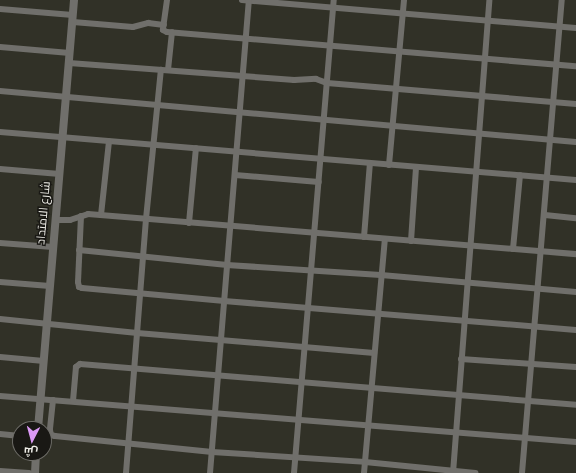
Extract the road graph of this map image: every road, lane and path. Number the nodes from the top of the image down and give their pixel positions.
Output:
1 (74, 0) edge
2 (166, 0) edge
3 (242, 0) edge
4 (249, 0) edge
5 (334, 0) edge
6 (404, 0) edge
7 (489, 0) edge
8 (562, 0) edge
9 (333, 8) junction
10 (0, 9) edge
11 (402, 14) junction
12 (73, 19) junction
13 (488, 20) junction
14 (164, 25) junction
15 (560, 27) junction
16 (576, 28) edge
17 (172, 32) junction
18 (245, 39) junction
19 (330, 45) junction
20 (0, 47) edge
21 (398, 51) junction
22 (70, 53) junction
23 (485, 59) junction
24 (69, 63) junction
25 (557, 64) junction
26 (576, 66) edge
27 (160, 70) junction
28 (168, 70) junction
29 (242, 76) junction
30 (327, 83) junction
31 (396, 89) junction
32 (0, 91) edge
33 (481, 96) junction
34 (66, 97) junction
35 (553, 102) junction
36 (576, 104) edge
37 (157, 105) junction
38 (239, 113) junction
39 (324, 121) junction
40 (392, 127) junction
41 (0, 132) edge
42 (478, 134) junction
43 (63, 137) junction
44 (549, 140) junction
45 (109, 141) junction
46 (576, 142) edge
47 (153, 145) junction
48 (196, 148) junction
49 (236, 152) junction
50 (320, 159) junction
51 (370, 163) junction
52 (389, 165) junction
53 (416, 167) junction
54 (0, 169) edge
55 (475, 172) junction
56 (60, 174) junction
57 (234, 175) junction
58 (520, 175) junction
59 (547, 178) junction
60 (576, 180) edge
61 (318, 182) junction
62 (101, 215) junction
63 (544, 215) junction
64 (81, 216) junction
65 (576, 218) edge
66 (146, 219) junction
67 (56, 220) junction
68 (189, 223) junction
69 (230, 226) junction
70 (314, 233) junction
71 (364, 237) junction
72 (385, 239) junction
73 (411, 241) junction
74 (0, 243) edge
75 (470, 246) junction
76 (53, 248) junction
77 (513, 249) junction
78 (79, 250) junction
79 (541, 252) junction
80 (576, 254) edge
81 (144, 257) junction
82 (227, 265) junction
83 (311, 271) junction
84 (381, 275) junction
85 (0, 282) edge
86 (467, 284) junction
87 (50, 286) junction
88 (538, 290) junction
89 (576, 292) edge
90 (141, 294) junction
91 (224, 302) junction
92 (308, 308) junction
93 (377, 314) junction
94 (0, 319) edge
95 (464, 322) junction
96 (47, 323) junction
97 (535, 327) junction
98 (576, 330) edge
99 (137, 333) junction
100 (220, 340) junction
101 (305, 347) junction
102 (374, 353) junction
103 (0, 357) edge
104 (461, 359) junction
105 (44, 361) junction
106 (532, 364) junction
107 (576, 367) edge
108 (134, 369) junction
109 (218, 376) junction
110 (302, 383) junction
111 (370, 388) junction
112 (0, 396) edge
113 (458, 396) junction
114 (41, 399) junction
115 (52, 400) junction
116 (73, 401) junction
117 (528, 401) junction
118 (576, 405) edge
119 (131, 407) junction
120 (215, 413) junction
121 (298, 419) junction
122 (39, 421) edge
123 (368, 426) junction
124 (0, 434) edge
125 (455, 434) junction
126 (12, 435) edge
127 (525, 439) junction
128 (576, 442) edge
129 (128, 444) junction
130 (212, 452) junction
131 (295, 457) junction
132 (36, 461) edge
133 (365, 462) junction
134 (0, 471) edge
135 (453, 472) edge
136 (29, 473) edge
137 (35, 473) edge
138 (126, 473) edge
139 (210, 473) edge
140 (294, 473) edge
141 (364, 473) edge
142 (475, 473) edge
143 (522, 473) edge

1 - 12 street, شارع الامتداد
2 - 14 street
3 - 4 street
4 - 9 street
4 - 18 street
5 - 9 street
6 - 11 street
7 - 13 street
8 - 15 street
9 - 11 street
9 - 19 street
10 - 12 street
11 - 13 street
11 - 21 street
12 - 14 street
12 - 22 street, شارع الامتداد
13 - 15 street
13 - 23 street
14 - 17 street
15 - 16 street
15 - 25 street
17 - 18 street
17 - 28 street
18 - 19 street
18 - 29 street
19 - 21 street
19 - 30 street
20 - 22 street
21 - 23 street
21 - 31 street
22 - 24 street, شارع الامتداد
23 - 25 street
23 - 33 street
24 - 27 street
24 - 34 street, شارع الامتداد
25 - 26 street
25 - 35 street
27 - 28 street
27 - 37 street
28 - 29 street
29 - 30 street
29 - 38 street
30 - 31 street
30 - 39 street
31 - 33 street
31 - 40 street
32 - 34 street
33 - 35 street
33 - 42 street
34 - 37 street
34 - 43 street, شارع الامتداد
35 - 36 street
35 - 44 street
37 - 38 street
37 - 47 street
38 - 39 street
38 - 49 street
39 - 40 street
39 - 50 street
40 - 42 street
40 - 52 street
41 - 43 street
42 - 44 street
42 - 55 street
43 - 45 street
43 - 56 street, شارع الامتداد
44 - 46 street
44 - 59 street
45 - 47 street
45 - 62 street
47 - 48 street
47 - 66 street
48 - 49 street
48 - 68 street
49 - 50 street
49 - 57 street
50 - 51 street
50 - 61 street
51 - 52 street
51 - 71 street
52 - 53 street
53 - 55 street
53 - 73 street
54 - 56 street
55 - 58 street
55 - 75 street
56 - 67 street, شارع الامتداد
57 - 61 street
57 - 69 street
58 - 59 street
58 - 77 street
59 - 60 street
59 - 63 street
61 - 70 street
62 - 64 street
62 - 66 street
63 - 65 street
63 - 79 street
64 - 67 street
64 - 78 street
66 - 68 street
66 - 81 street
67 - 76 street, شارع الامتداد
68 - 69 street
69 - 70 street
69 - 82 street
70 - 71 street
70 - 83 street
71 - 72 street
72 - 73 street
72 - 84 street
73 - 75 street
74 - 76 street
75 - 77 street
75 - 86 street
76 - 87 street, شارع الامتداد
77 - 79 street
78 - 81 street
78 - 90 street
79 - 80 street
79 - 88 street
81 - 82 street
81 - 90 street
82 - 83 street
82 - 91 street
83 - 84 street
83 - 92 street
84 - 86 street
84 - 93 street
85 - 87 street
86 - 88 street
86 - 95 street
87 - 96 street, شارع الامتداد
88 - 89 street
88 - 97 street
90 - 91 street
90 - 99 street
91 - 92 street
91 - 100 street
92 - 93 street
92 - 101 street
93 - 95 street
93 - 102 street
94 - 96 street
95 - 97 street
95 - 104 street
96 - 99 street
96 - 105 street, شارع الامتداد
97 - 98 street
97 - 106 street
99 - 100 street
99 - 108 street
100 - 101 street
100 - 109 street
101 - 102 street
101 - 110 street
102 - 111 street
103 - 105 street
104 - 106 street
104 - 113 street
105 - 114 street, شارع الامتداد
106 - 107 street
106 - 117 street
108 - 109 street
108 - 116 street
108 - 119 street
109 - 110 street
109 - 120 street
110 - 111 street
110 - 121 street
111 - 113 street
111 - 123 street
112 - 114 street
113 - 117 street
113 - 125 street
114 - 115 street
114 - 122 street, شارع الامتداد
115 - 116 street
115 - 129 street
116 - 119 street
117 - 118 street
117 - 127 street
119 - 120 street
119 - 129 street
120 - 121 street
120 - 130 street
121 - 123 street
121 - 131 street
123 - 125 street
123 - 133 street
124 - 126 street
125 - 127 street
125 - 135 street
127 - 128 street
127 - 143 street
129 - 130 street
129 - 138 street
130 - 131 street
130 - 139 street
131 - 133 street
131 - 140 street
132 - 137 street
133 - 135 street
133 - 141 street
134 - 136 street
135 - 142 street

